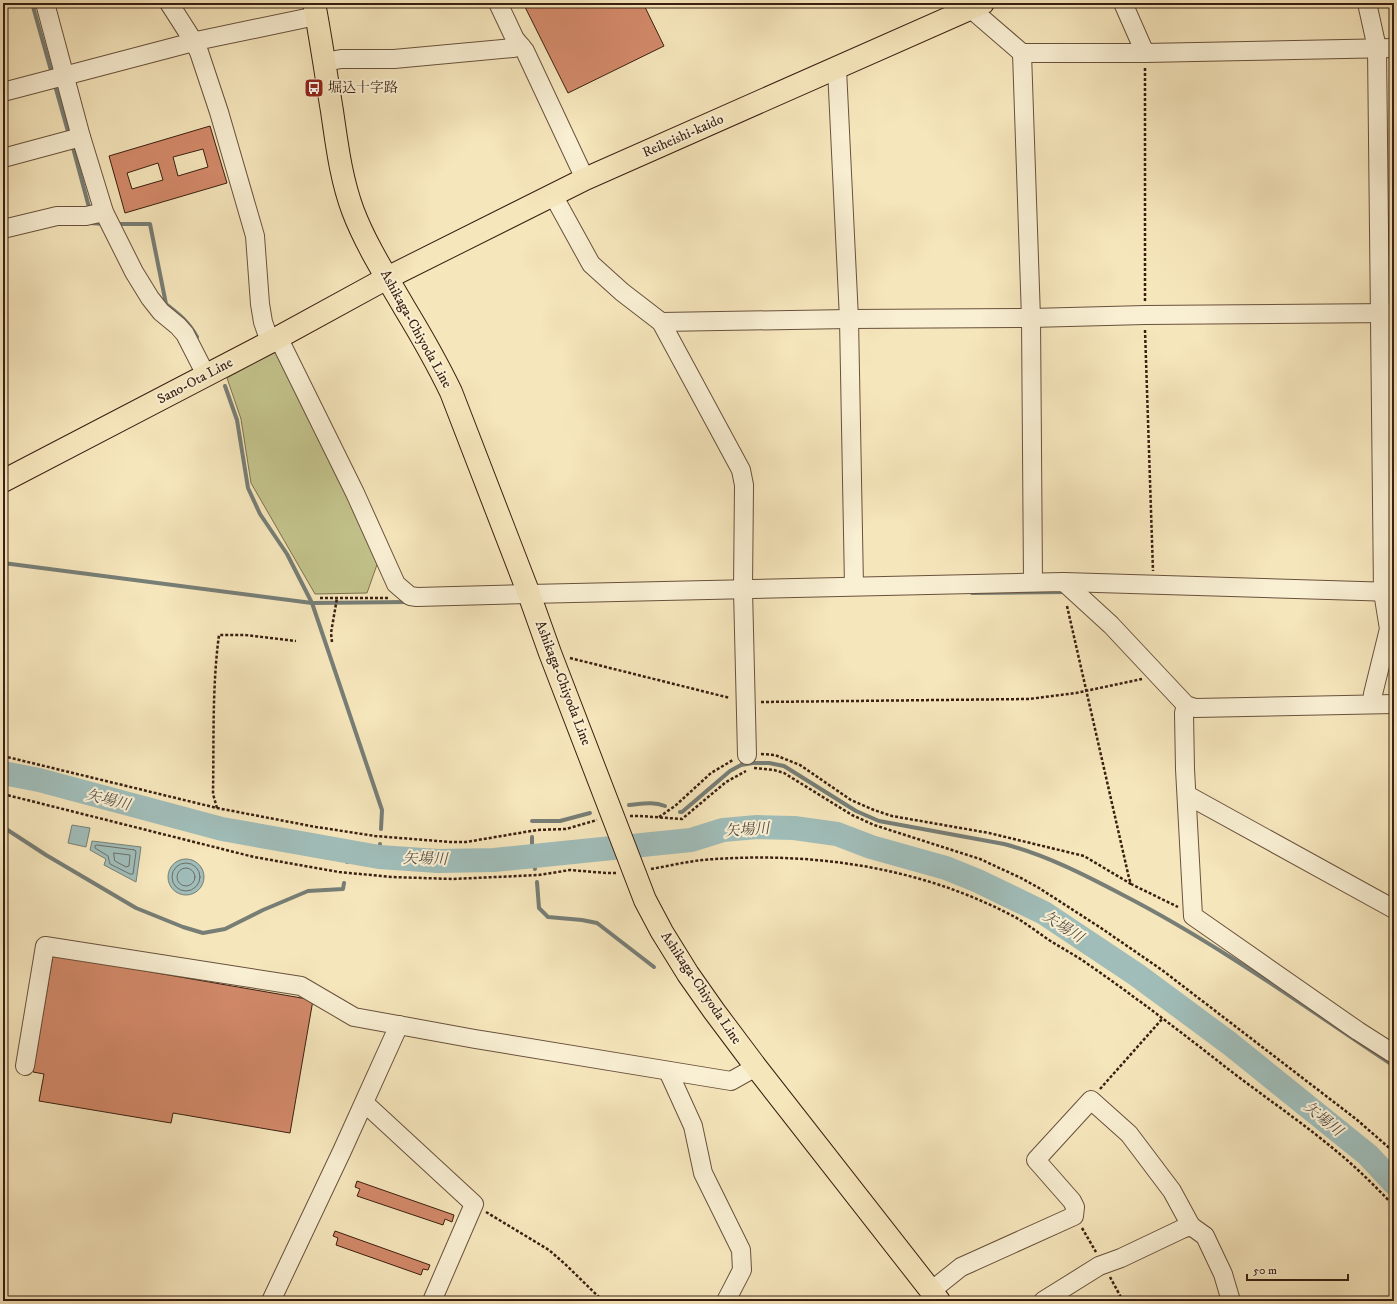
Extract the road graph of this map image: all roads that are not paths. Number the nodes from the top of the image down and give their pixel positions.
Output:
1 (45, 3) edge
2 (169, 3) edge
3 (498, 3) edge
4 (1123, 3) edge
5 (1367, 3) edge
6 (977, 6) edge
7 (315, 9) edge
8 (194, 42) junction
9 (521, 46) junction
10 (1385, 48) edge
11 (1022, 53) junction
12 (1145, 53) junction
13 (324, 62) junction
14 (837, 69) junction
15 (65, 76) junction
16 (3, 92) edge
17 (81, 137) junction
18 (3, 158) edge
19 (585, 179) junction
20 (553, 195) junction
21 (104, 212) junction
22 (3, 229) edge
23 (387, 278) junction
24 (1387, 313) edge
25 (1031, 318) junction
26 (849, 319) junction
27 (661, 322) junction
28 (274, 339) junction
29 (206, 375) junction
30 (3, 481) edge
31 (1033, 582) junction
32 (1064, 582) junction
33 (854, 586) junction
34 (743, 590) junction
35 (1389, 592) edge
36 (529, 594) junction
37 (1372, 704) junction
38 (1394, 704) edge
39 (1186, 705) junction
40 (747, 755) road end
41 (1187, 795) junction
42 (1394, 908) edge
43 (399, 1024) junction
44 (1394, 1054) edge
45 (25, 1066) dead end
46 (756, 1067) junction
47 (668, 1071) junction
48 (364, 1104) junction
49 (1191, 1226) junction
50 (935, 1296) edge
51 (271, 1301) edge
52 (432, 1301) edge
53 (726, 1301) edge
54 (1044, 1301) edge
55 (1231, 1301) edge

1 - 15 street
2 - 8 street
3 - 9 street
4 - 12 street
5 - 10 street
6 - 11 street
6 - 14 main road, Reiheishi-kaido
7 - 8 street
7 - 13 main road, Ashikaga-Chiyoda Line
8 - 15 street
8 - 28 street
9 - 13 street
9 - 19 street
10 - 12 street
10 - 24 street
11 - 12 street
11 - 25 street
13 - 23 main road, Ashikaga-Chiyoda Line
14 - 19 main road, Reiheishi-kaido
14 - 26 street
15 - 16 street
15 - 17 street
17 - 18 street
17 - 21 street
19 - 20 main road, Reiheishi-kaido
20 - 23 main road, Reiheishi-kaido
20 - 27 street
21 - 22 street
21 - 29 street
23 - 28 main road, Sano-Ota Line
23 - 36 main road, Ashikaga-Chiyoda Line
24 - 25 street
24 - 35 street
25 - 26 street
25 - 31 street
26 - 27 street
26 - 33 street
27 - 34 street
28 - 29 main road, Sano-Ota Line
28 - 36 street
29 - 30 main road, Sano-Ota Line
31 - 32 street
31 - 33 street
32 - 35 street
32 - 39 street
33 - 34 street
34 - 36 street
34 - 40 street
35 - 37 street
36 - 46 main road, Ashikaga-Chiyoda Line
37 - 38 street
37 - 39 street
39 - 41 street
41 - 42 street
41 - 44 street
43 - 45 street
43 - 47 street
43 - 48 street
46 - 47 street
46 - 50 main road, Ashikaga-Chiyoda Line
47 - 53 street
48 - 51 street
48 - 52 street
49 - 50 street
49 - 54 street
49 - 55 street

